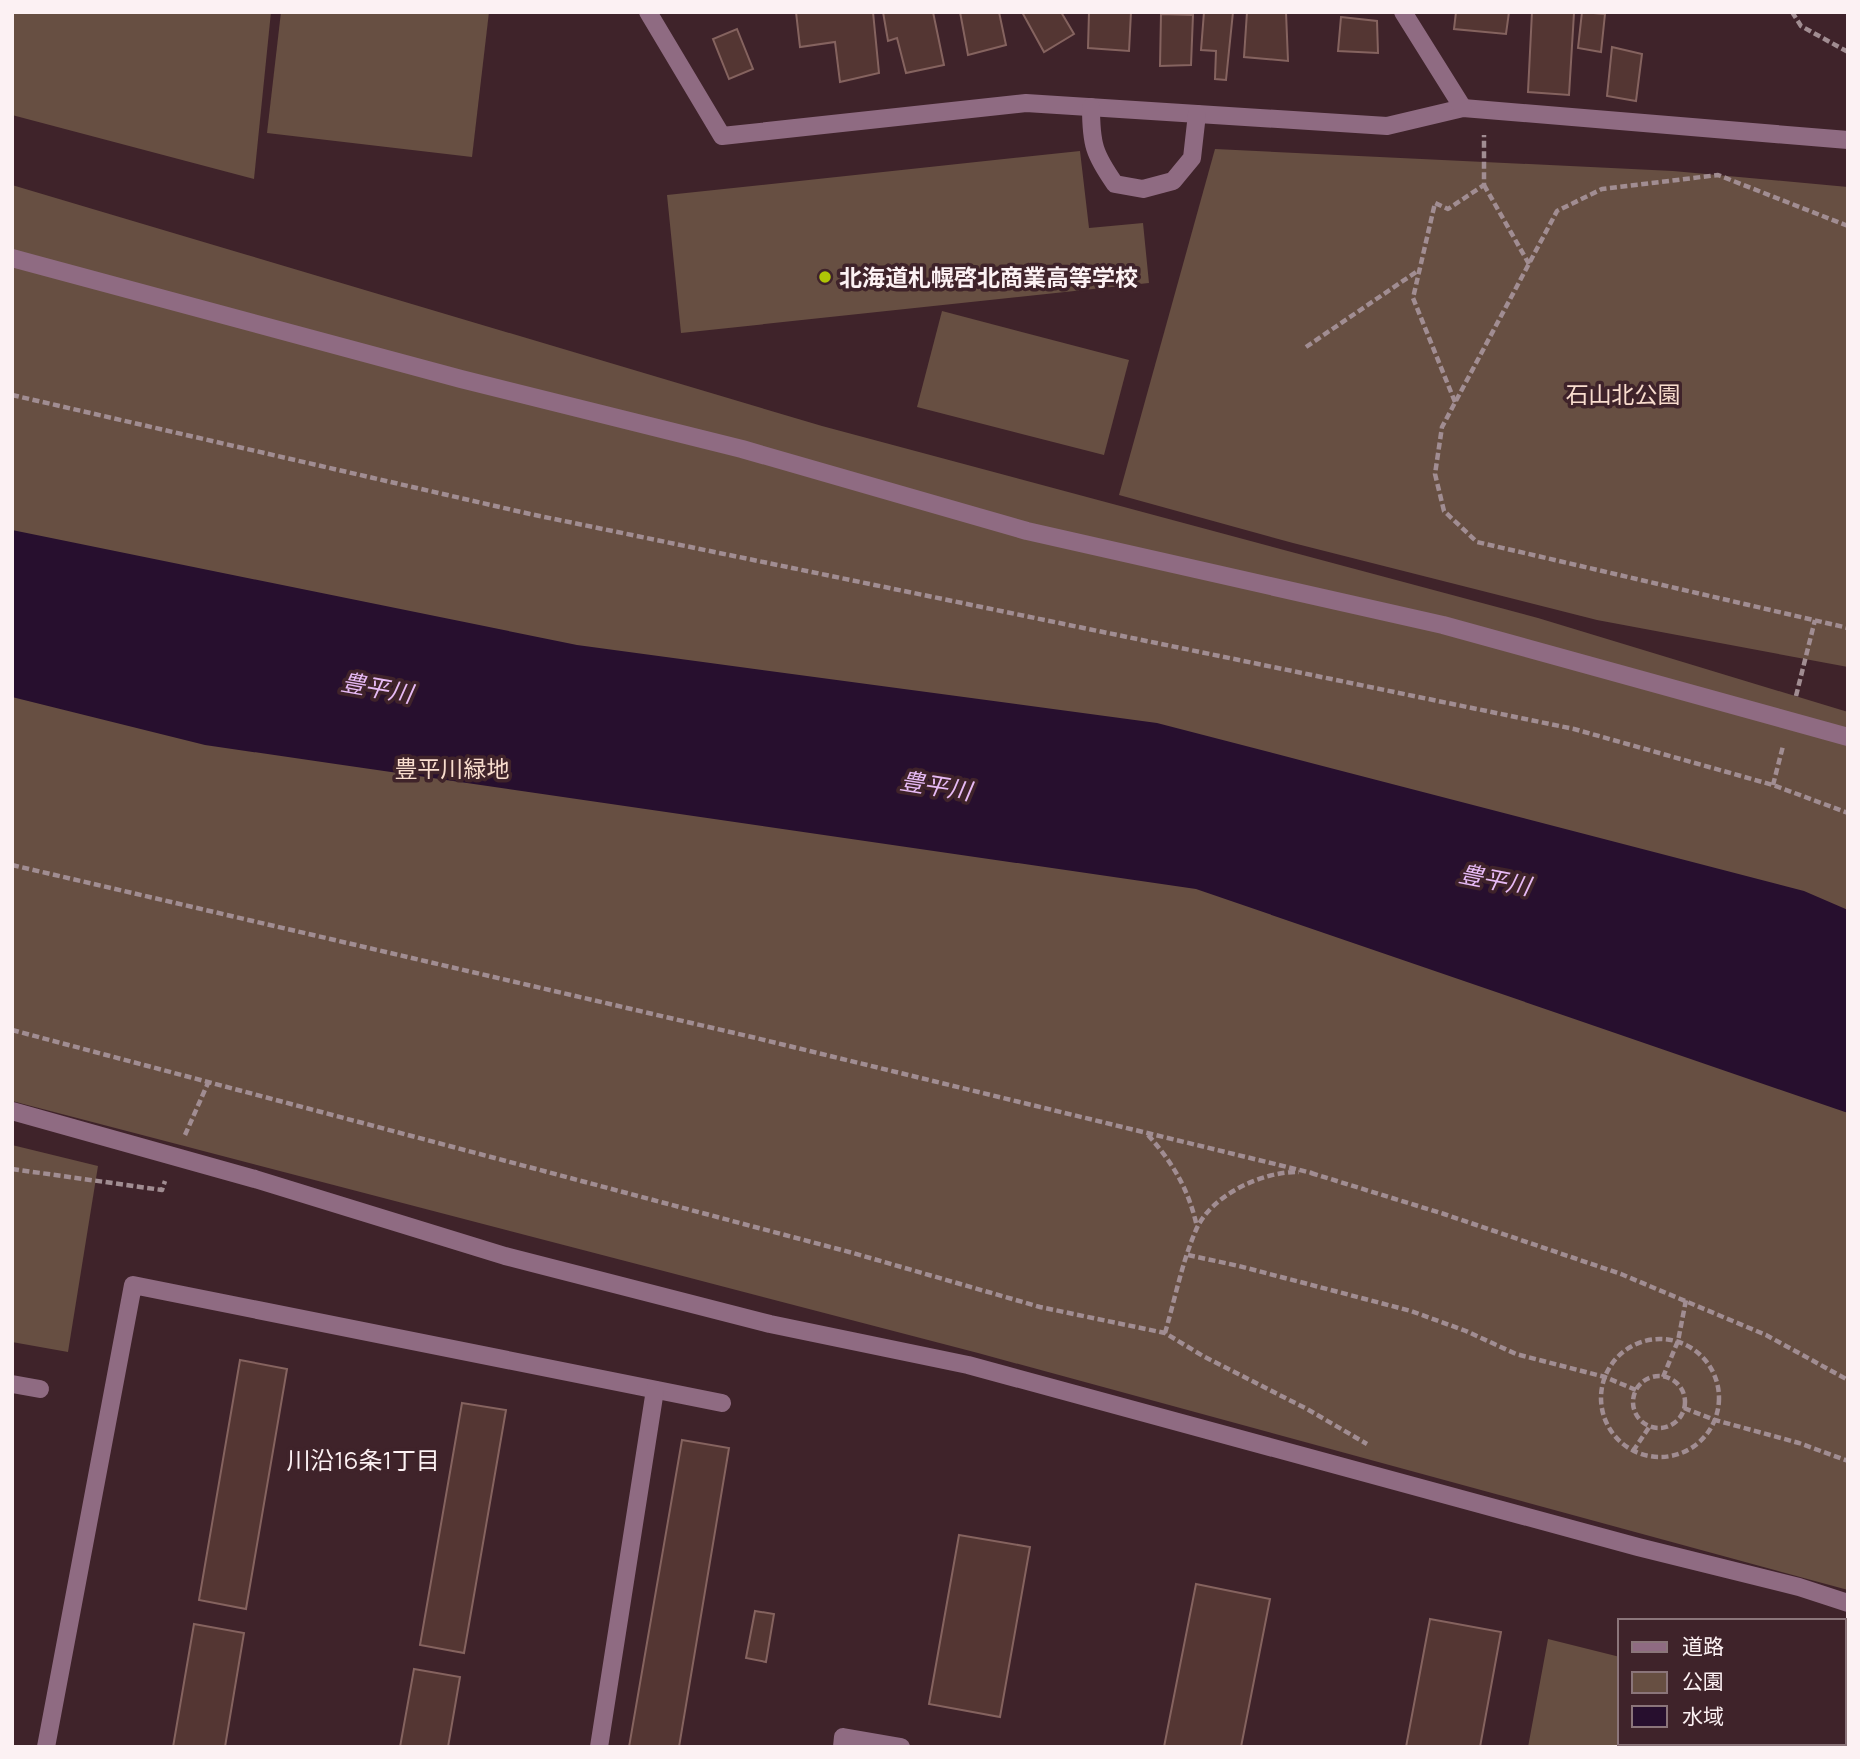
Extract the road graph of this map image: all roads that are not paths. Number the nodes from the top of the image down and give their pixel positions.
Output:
1 (648, 12) edge
2 (1403, 12) edge
3 (1091, 107) junction
4 (1464, 108) junction
5 (1197, 114) junction
6 (1848, 141) edge
7 (12, 258) edge
8 (1848, 737) edge
9 (12, 1111) edge
10 (12, 1384) edge
11 (40, 1389) dead end
12 (655, 1390) junction
13 (722, 1403) dead end
14 (1848, 1603) edge
15 (46, 1747) edge
16 (599, 1747) edge
17 (842, 1747) edge
18 (901, 1747) edge

1 - 3 street
2 - 4 street
3 - 5 street
3 - 5 street
4 - 5 street
4 - 6 street
7 - 8 street
9 - 14 street
10 - 11 street
12 - 13 street
12 - 15 street
12 - 16 street
17 - 18 street

